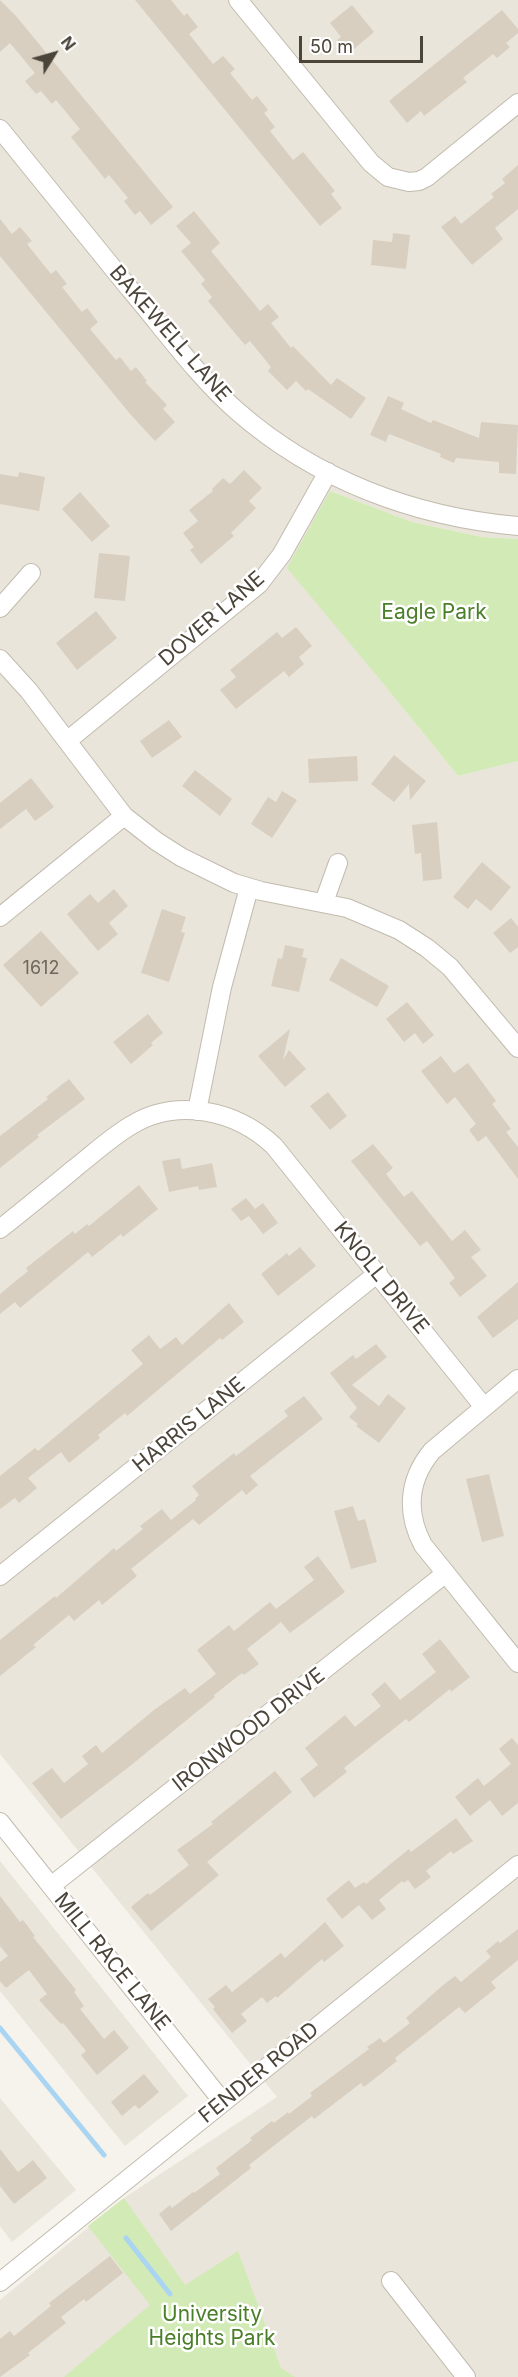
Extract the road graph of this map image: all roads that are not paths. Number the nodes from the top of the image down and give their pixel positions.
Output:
1 (238, 0) edge
2 (518, 103) edge
3 (0, 129) edge
4 (328, 472) junction
5 (518, 526) edge
6 (31, 573) dead end
7 (0, 608) edge
8 (0, 659) edge
9 (67, 741) junction
10 (124, 816) junction
11 (338, 863) dead end
12 (249, 888) junction
13 (324, 902) junction
14 (0, 917) edge
15 (518, 1048) edge
16 (197, 1111) junction
17 (0, 1229) edge
18 (378, 1273) junction
19 (518, 1379) edge
20 (484, 1407) junction
21 (446, 1573) junction
22 (0, 1576) edge
23 (518, 1663) edge
24 (0, 1822) edge
25 (518, 1865) edge
26 (51, 1886) junction
27 (223, 2102) junction
28 (3, 2274) edge
29 (391, 2281) dead end
30 (466, 2377) edge

1 - 2 street
3 - 4 street, BAKEWELL LANE
4 - 5 street, BAKEWELL LANE
4 - 9 street, DOVER LANE
6 - 7 street
8 - 9 street
9 - 10 street
10 - 12 street
10 - 14 street
11 - 13 street
12 - 13 street
12 - 16 street
13 - 15 street
16 - 17 street, KNOLL DRIVE
16 - 18 street, KNOLL DRIVE
18 - 20 street, KNOLL DRIVE
18 - 22 street, HARRIS LANE
19 - 20 street
20 - 21 street
21 - 23 street
21 - 26 street, IRONWOOD DRIVE
24 - 26 street, MILL RACE LANE
25 - 27 street, FENDER ROAD
26 - 27 street, MILL RACE LANE
27 - 28 street, FENDER ROAD
29 - 30 street

